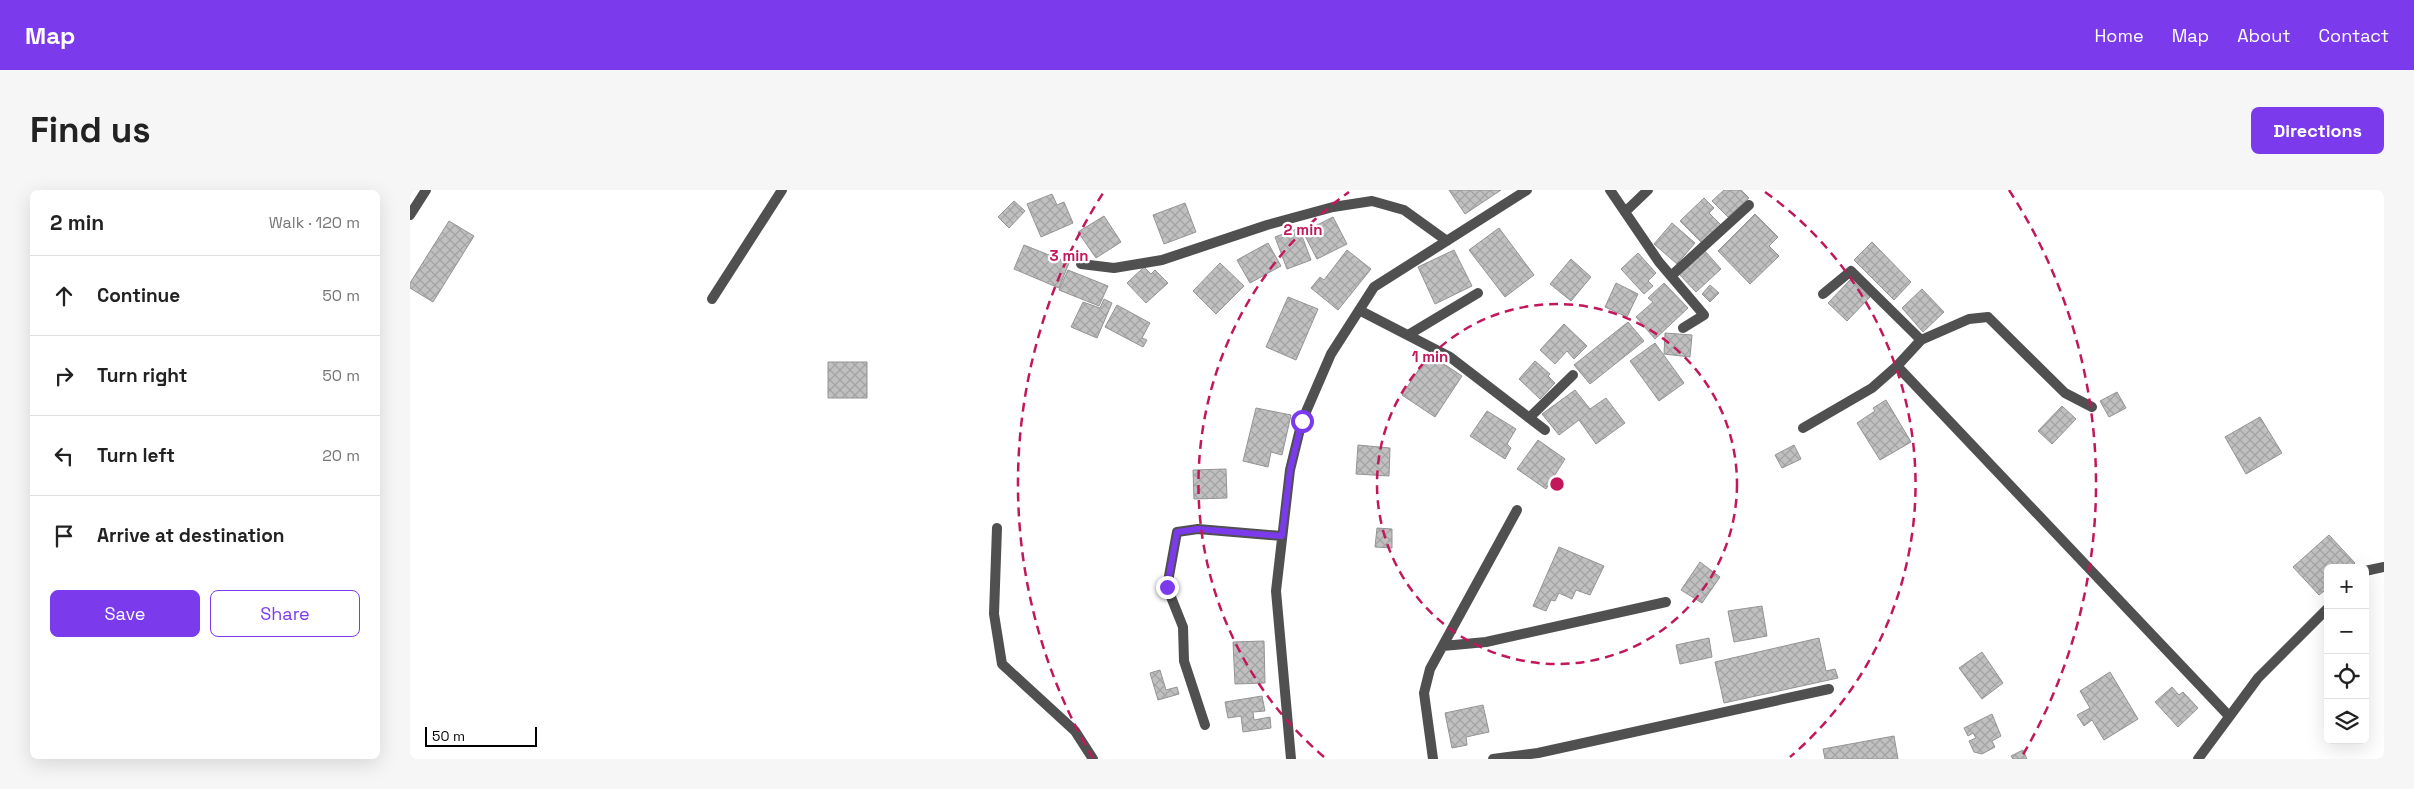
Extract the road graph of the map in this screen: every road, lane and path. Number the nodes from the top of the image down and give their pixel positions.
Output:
1 (426, 190) edge
2 (782, 190) edge
3 (1527, 190) edge
4 (1610, 190) edge
5 (1648, 190) edge
6 (1749, 206) dead end
7 (1625, 212) junction
8 (410, 214) edge
9 (1447, 241) junction
10 (1081, 264) dead end
11 (1671, 276) junction
12 (1478, 293) dead end
13 (1823, 294) dead end
14 (712, 299) dead end
15 (1360, 310) junction
16 (1683, 328) dead end
17 (1408, 335) junction
18 (1921, 340) junction
19 (1898, 366) junction
20 (1573, 375) dead end
21 (2092, 407) dead end
22 (1530, 418) junction
23 (1803, 428) dead end
24 (1545, 430) dead end
25 (1517, 510) dead end
26 (997, 528) dead end
27 (1282, 536) junction
28 (2384, 567) edge
29 (2369, 570) edge
30 (1666, 602) dead end
31 (2327, 609) edge
32 (1443, 646) junction
33 (1829, 689) dead end
34 (2229, 716) junction
35 (1205, 726) dead end
36 (1093, 759) edge
37 (1291, 759) edge
38 (1433, 759) edge
39 (1494, 759) edge
40 (2198, 759) edge

1 - 8 street
2 - 14 street
3 - 9 street
4 - 7 street
5 - 7 street
6 - 11 street
7 - 11 street
9 - 10 street
9 - 15 street
11 - 16 street
12 - 17 street
13 - 18 street
15 - 17 street
15 - 27 street
17 - 22 street
18 - 19 street
18 - 21 street
19 - 23 street
19 - 34 street
20 - 22 street
22 - 24 street
25 - 32 street
26 - 36 street
27 - 35 street
27 - 37 street
28 - 29 street
30 - 32 street
31 - 34 street
32 - 38 street
33 - 39 street
34 - 40 street

